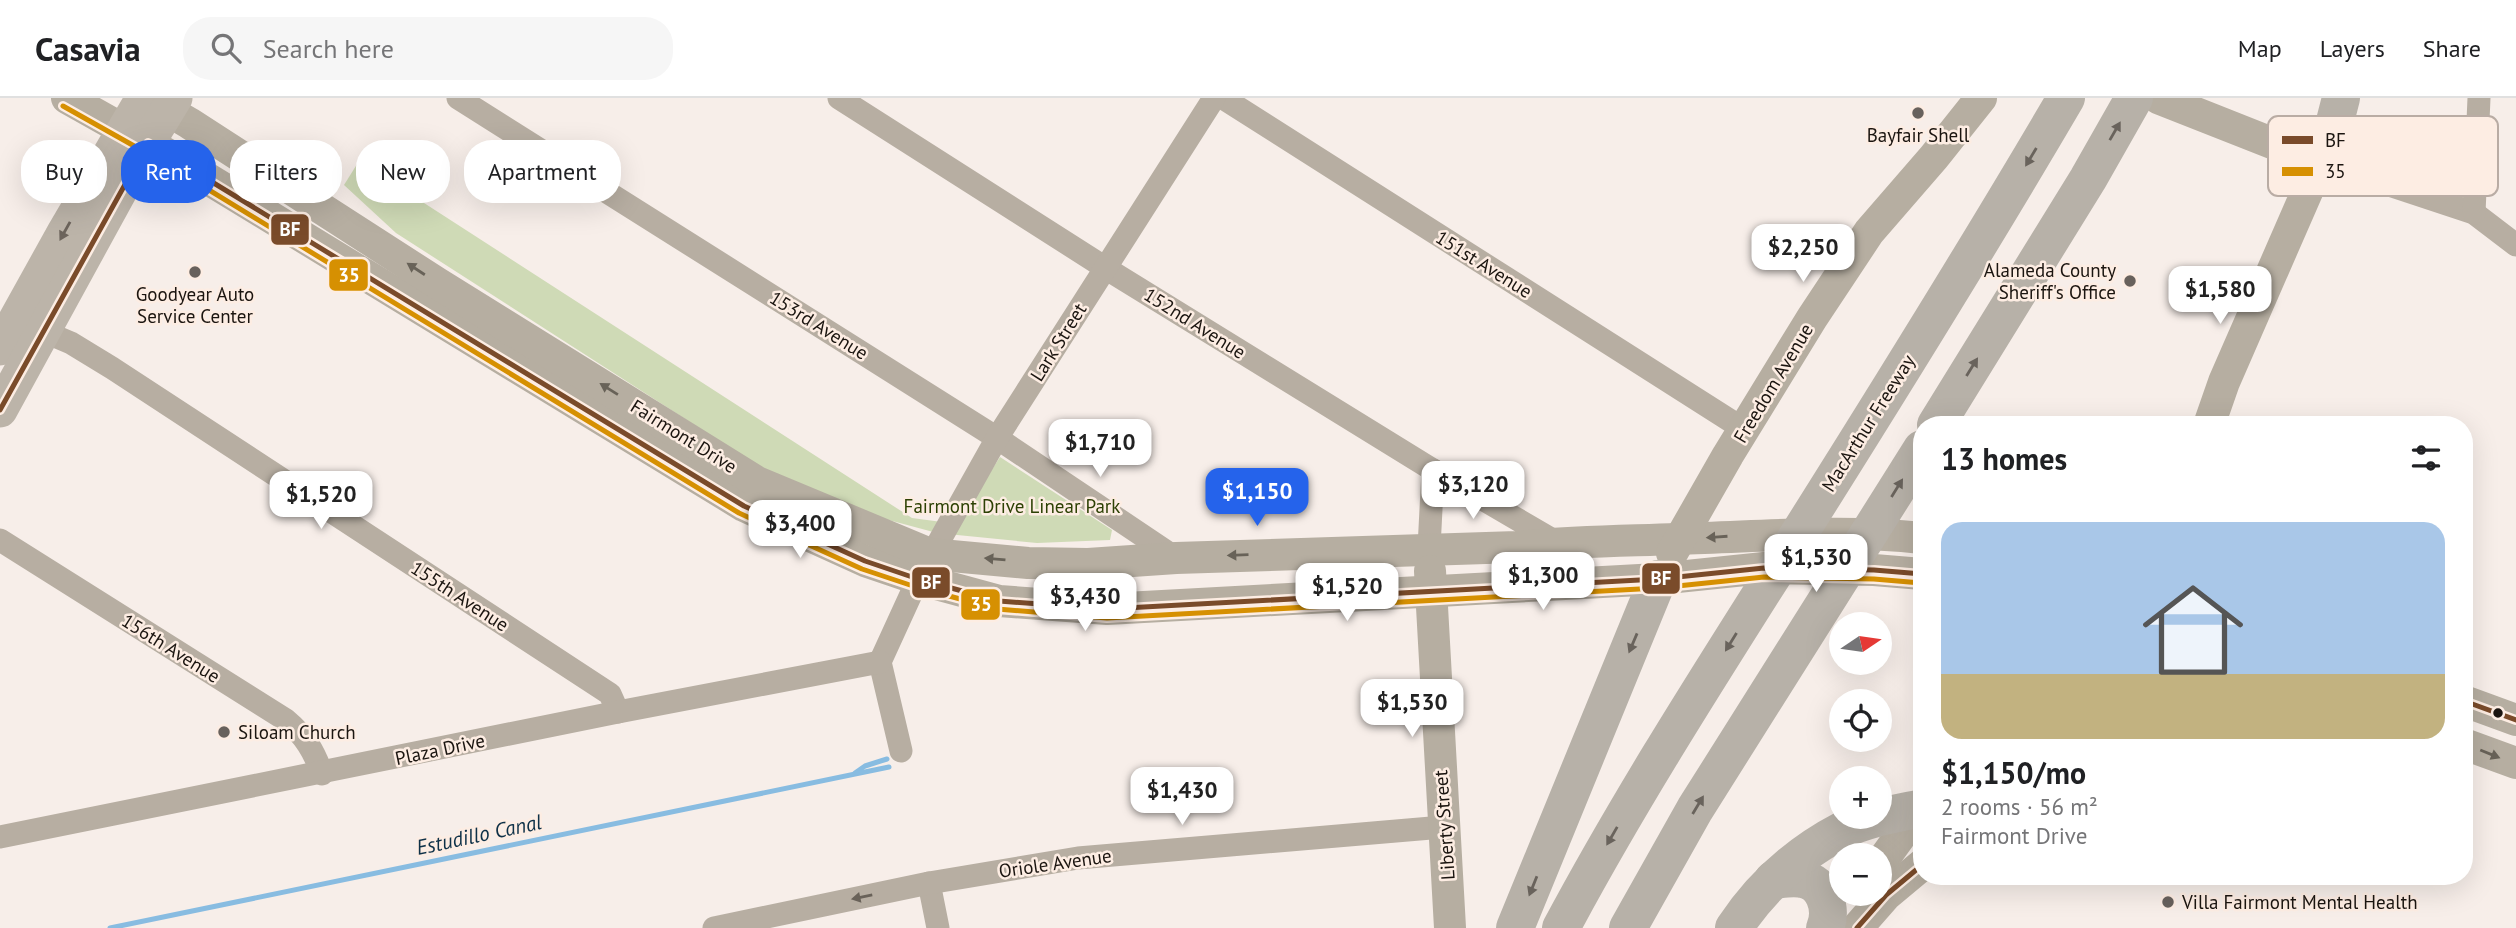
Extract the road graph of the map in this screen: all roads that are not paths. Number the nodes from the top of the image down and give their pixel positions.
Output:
1 (67, 98) edge
2 (458, 98) edge
3 (839, 98) edge
4 (1214, 98) edge
5 (1223, 98) edge
6 (1982, 98) edge
7 (2066, 98) edge
8 (2341, 98) edge
9 (2479, 98) edge
10 (2152, 99) edge
11 (158, 101) edge
12 (2336, 116) edge
13 (2478, 116) edge
14 (136, 137) junction
15 (2268, 143) edge
16 (2304, 196) edge
17 (2422, 196) edge
18 (2475, 196) edge
19 (2474, 213) junction
20 (2516, 245) edge
21 (1105, 268) junction
22 (45, 332) junction
23 (0, 348) edge
24 (0, 410) edge
25 (1942, 416) edge
26 (2212, 416) edge
27 (1745, 430) junction
28 (997, 438) junction
29 (1913, 463) edge
30 (1433, 470) junction
31 (1913, 537) edge
32 (1679, 539) junction
33 (0, 540) edge
34 (1556, 542) junction
35 (1429, 548) junction
36 (1176, 558) junction
37 (924, 566) junction
38 (1913, 573) edge
39 (1658, 579) junction
40 (1432, 593) junction
41 (880, 662) junction
42 (2473, 704) edge
43 (618, 712) junction
44 (2516, 720) edge
45 (2473, 747) edge
46 (901, 751) dead end
47 (2516, 763) edge
48 (321, 774) junction
49 (1913, 810) edge
50 (1913, 819) edge
51 (1443, 827) junction
52 (0, 837) edge
53 (1892, 848) edge
54 (1913, 872) edge
55 (1773, 880) junction
56 (929, 883) junction
57 (1848, 906) edge
58 (714, 928) edge
59 (938, 928) edge
60 (1450, 928) edge
61 (1515, 928) edge
62 (1562, 928) edge
63 (1628, 928) edge
64 (1734, 928) edge
65 (1827, 928) edge
66 (1857, 928) edge

1 - 14 main road, Fairmont Drive
2 - 28 street, 153rd Avenue
3 - 21 street, 152nd Avenue
4 - 21 street, Lark Street
5 - 27 street, 151st Avenue
6 - 27 main road, Freedom Avenue
7 -> 62 highway, MacArthur Freeway
8 - 12 highway
9 - 13 street
10 - 15 main road
25 -> 10 highway
11 - 14 main road
37 -> 11 main road, Fairmont Drive
14 - 22 main road
14 -> 23 main road
14 - 37 main road, Fairmont Drive
16 - 26 main road
17 - 19 street
18 - 19 street
19 - 20 street
21 - 28 street, Lark Street
21 - 30 street, 152nd Avenue
22 - 24 main road
22 - 43 street, 155th Avenue
27 - 32 main road, Freedom Avenue
28 - 36 street, 153rd Avenue
28 - 37 street, Lark Street
63 -> 29 highway
30 - 34 street, 152nd Avenue
30 - 35 street, Liberty Street
31 -> 32 main road, Fairmont Drive
32 - 34 main road, Fairmont Drive
32 - 39 main road, Freedom Avenue
33 - 48 street, 156th Avenue
34 - 35 main road, Fairmont Drive
35 -> 36 main road, Fairmont Drive
35 - 40 main road, Liberty Street
36 -> 37 main road, Fairmont Drive
37 - 40 main road, Fairmont Drive
37 - 41 street, Lark Street
38 - 39 main road, Fairmont Drive
39 - 40 main road, Fairmont Drive
39 -> 61 highway
40 - 51 main road, Liberty Street
41 - 43 street, Plaza Drive
41 - 46 street
42 - 44 main road
43 - 48 street, Plaza Drive
45 -> 47 main road
48 - 52 street, Plaza Drive
49 - 55 highway
50 - 53 main road
51 - 56 street, Oriole Avenue
51 - 60 main road, Liberty Street
54 - 66 main road
55 - 64 highway
55 - 65 highway
56 -> 58 street, Oriole Avenue
56 - 59 street
57 - 65 main road

